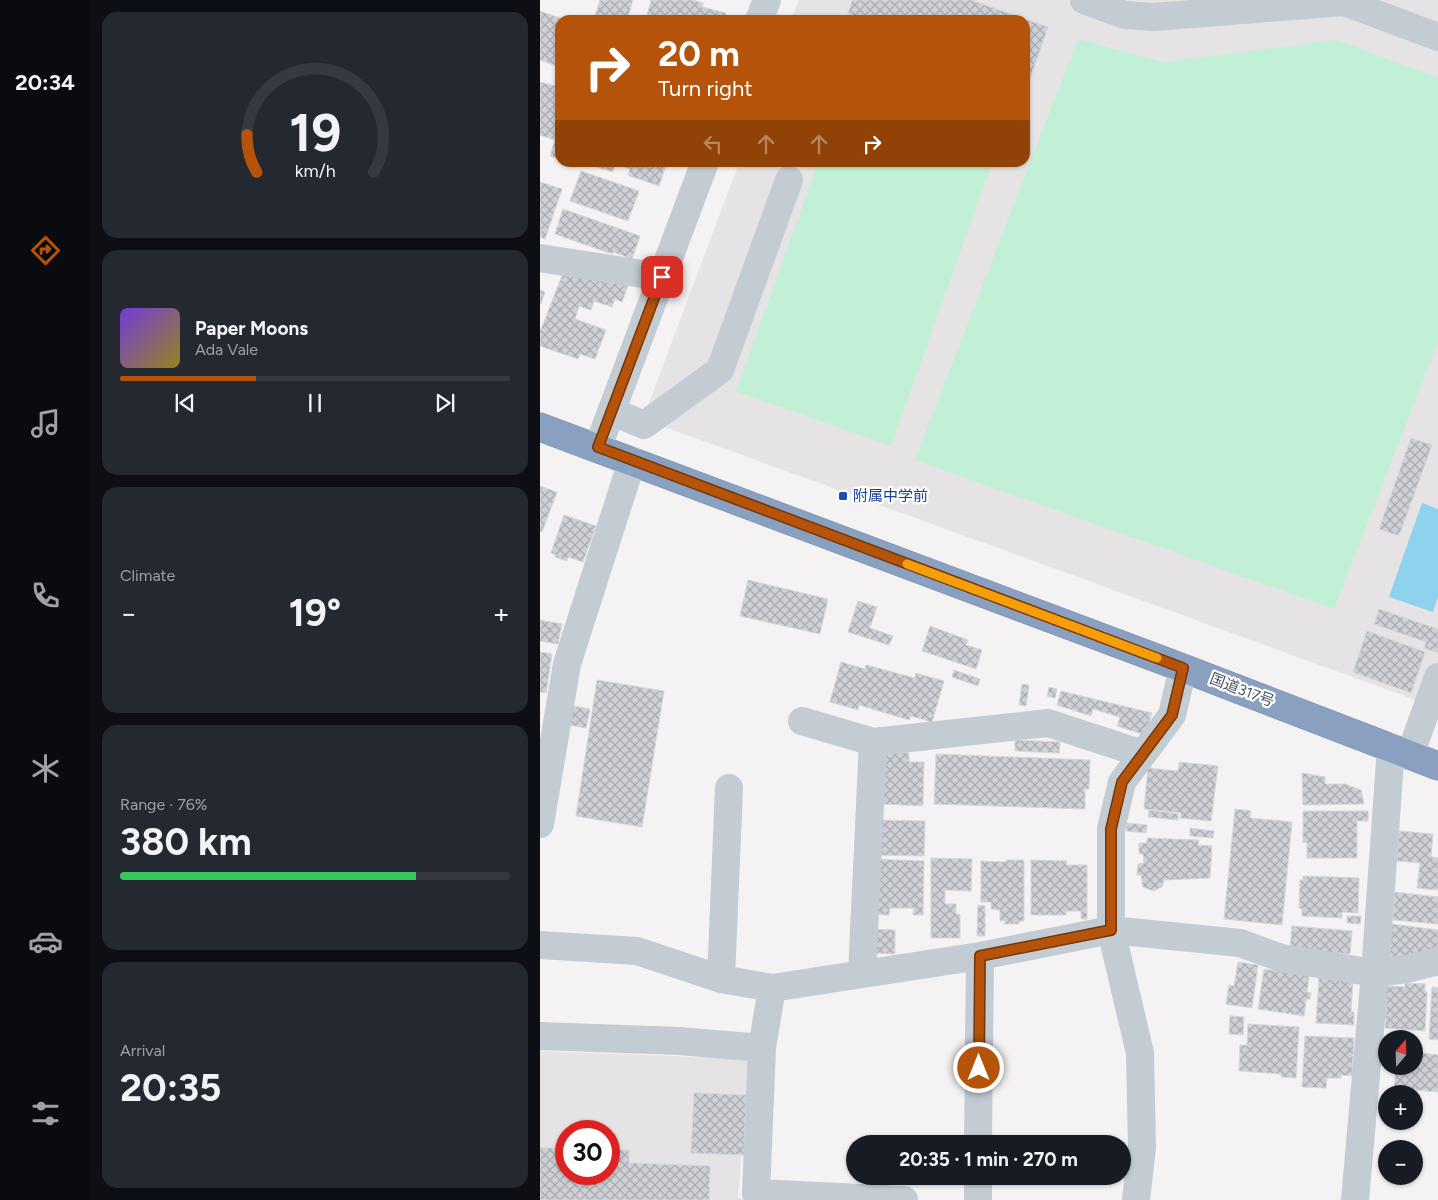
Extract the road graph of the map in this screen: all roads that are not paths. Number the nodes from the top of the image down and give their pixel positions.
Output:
1 (1095, 2) edge
2 (1438, 37) edge
3 (703, 167) edge
4 (789, 180) dead end
5 (540, 258) edge
6 (662, 277) junction
7 (611, 411) junction
8 (540, 427) edge
9 (598, 447) junction
10 (632, 461) junction
11 (1183, 668) junction
12 (1438, 677) edge
13 (802, 721) dead end
14 (873, 742) junction
15 (1400, 751) junction
16 (1142, 754) junction
17 (1438, 766) edge
18 (729, 788) dead end
19 (540, 824) edge
20 (1111, 930) junction
21 (540, 945) edge
22 (980, 956) junction
23 (1438, 961) edge
24 (1375, 973) junction
25 (862, 974) junction
26 (721, 980) junction
27 (772, 988) junction
28 (540, 1036) edge
29 (762, 1048) junction
30 (978, 1135) edge
31 (978, 1185) edge
32 (791, 1197) edge
33 (904, 1200) edge
34 (978, 1200) edge
35 (1136, 1200) edge
36 (1355, 1200) edge

1 - 2 street
3 - 6 street
4 - 7 street
5 - 6 street
6 - 7 street
7 - 9 street
8 - 9 highway, 国道317号
9 - 10 highway, 国道317号
10 - 11 highway, 国道317号
10 - 19 street
11 - 15 highway, 国道317号
11 - 16 street
12 - 15 street
13 - 14 street
14 - 16 street
14 - 25 street
15 - 17 highway, 国道317号
15 - 24 street
16 - 20 street
18 - 26 street
20 - 22 street
20 - 24 street
20 - 35 street
21 - 26 street
22 - 25 street
22 - 30 street
23 - 24 street
24 - 36 street
25 - 27 street
26 - 27 street
27 - 29 street
28 - 29 street
29 - 32 street
31 - 34 street
32 - 33 street

